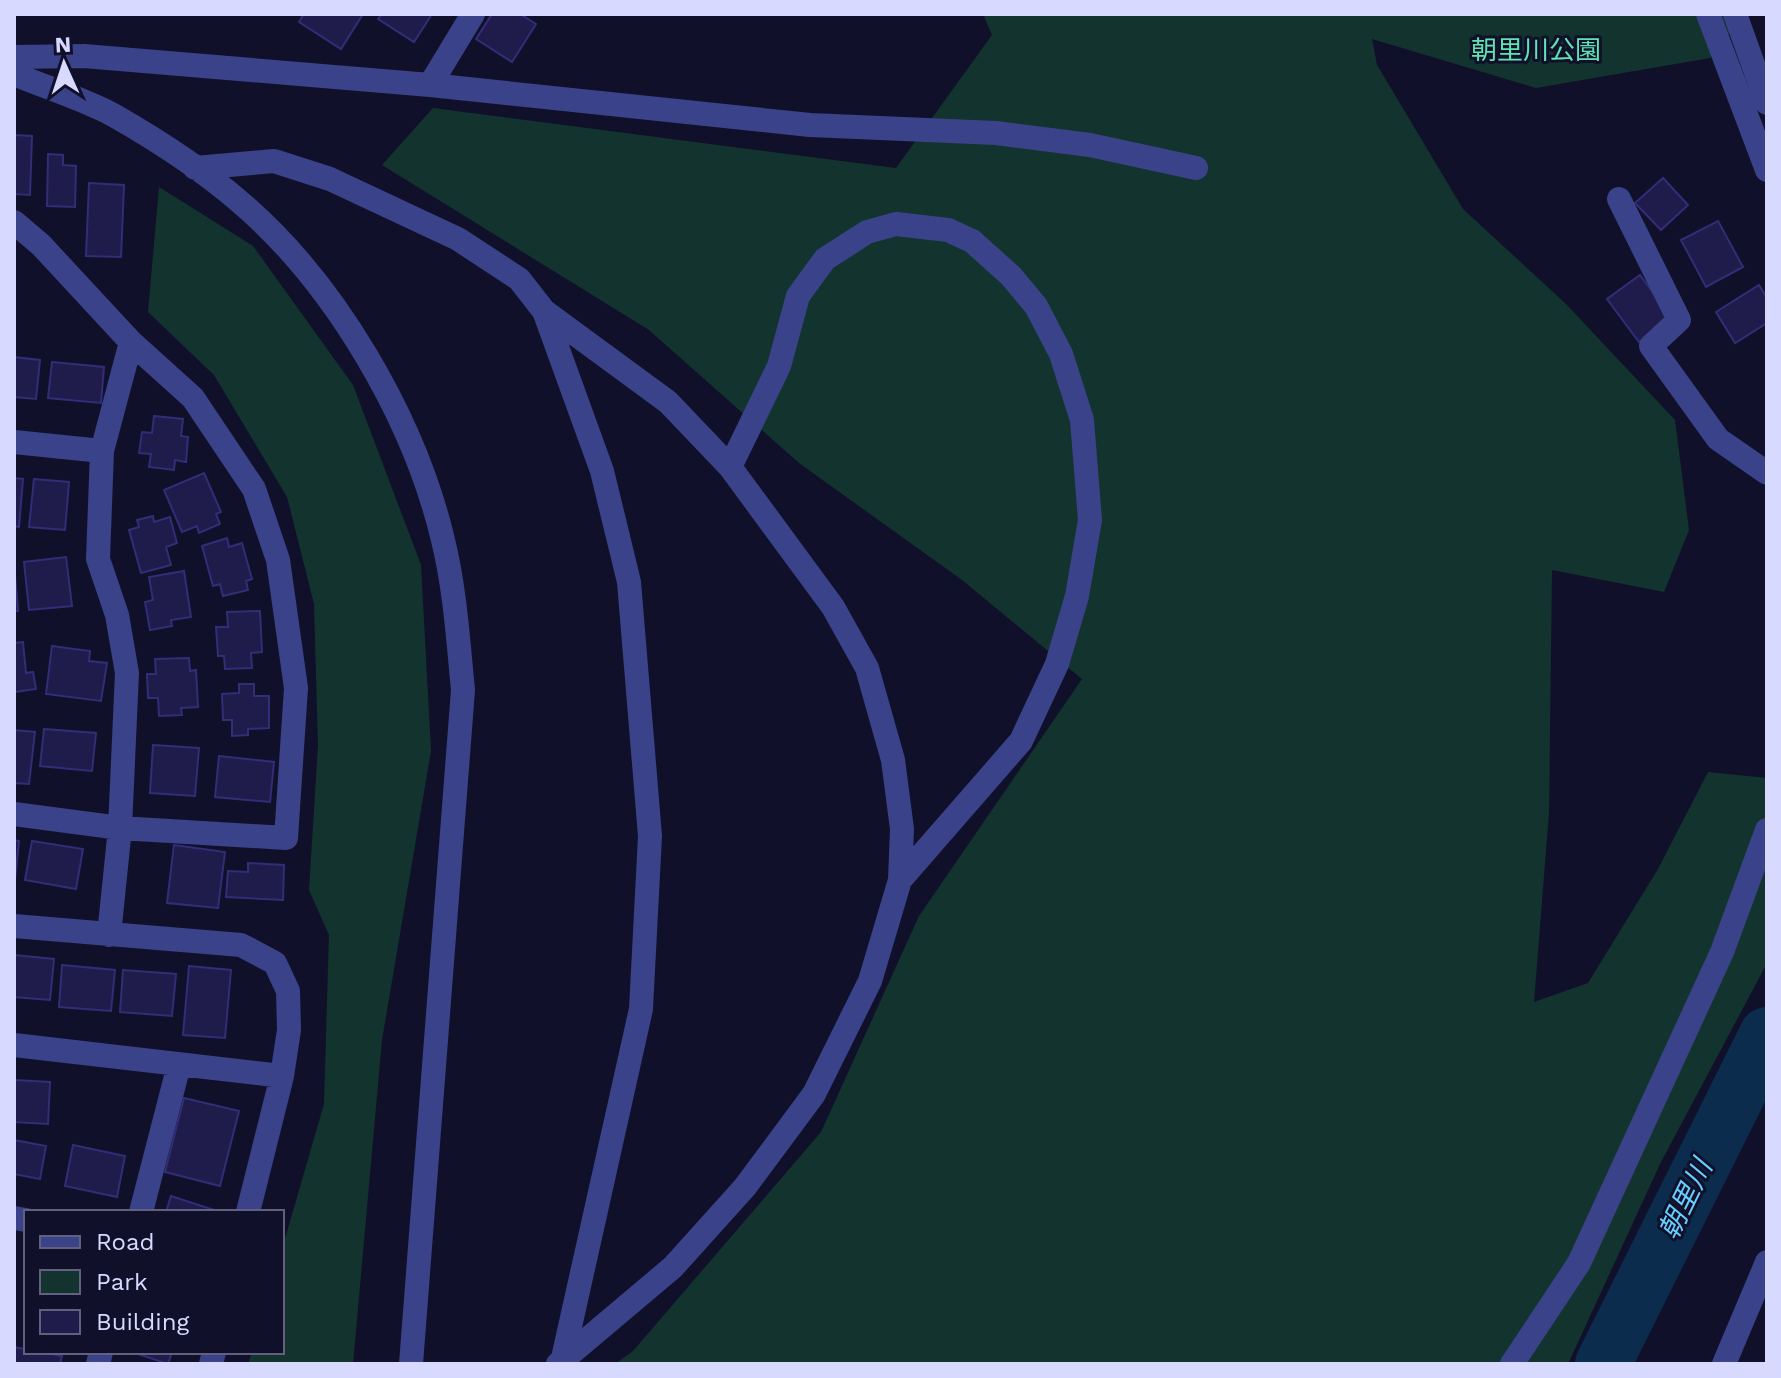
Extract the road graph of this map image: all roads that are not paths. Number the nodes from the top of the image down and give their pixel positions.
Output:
1 (473, 14) edge
2 (1708, 14) edge
3 (1735, 14) edge
4 (14, 57) edge
5 (14, 74) edge
6 (430, 85) junction
7 (1767, 103) edge
8 (195, 168) junction
9 (1196, 168) dead end
10 (1767, 170) edge
11 (1619, 199) dead end
12 (14, 222) edge
13 (544, 311) junction
14 (131, 342) junction
15 (14, 442) edge
16 (102, 451) junction
17 (730, 467) junction
18 (1767, 473) edge
19 (14, 814) edge
20 (120, 828) junction
21 (1767, 830) edge
22 (900, 880) junction
23 (14, 926) edge
24 (109, 935) junction
25 (14, 1045) edge
26 (179, 1065) junction
27 (282, 1076) junction
28 (142, 1210) edge
29 (248, 1210) edge
30 (1767, 1262) edge
31 (561, 1361) edge
32 (411, 1364) edge
33 (1512, 1364) edge
34 (1724, 1364) edge

1 - 6 street
2 - 10 street
3 - 7 street
4 - 6 street
5 - 8 street
6 - 9 street
8 - 13 street
8 - 32 street
11 - 18 street
12 - 14 street
13 - 17 street
13 - 31 street
14 - 16 street
14 - 20 street
15 - 16 street
16 - 20 street
17 - 22 street
17 - 22 street
19 - 20 street
20 - 24 street
21 - 33 street
22 - 31 street
23 - 24 street
24 - 27 street
25 - 26 street
26 - 27 street
26 - 28 street
27 - 29 street
30 - 34 street

